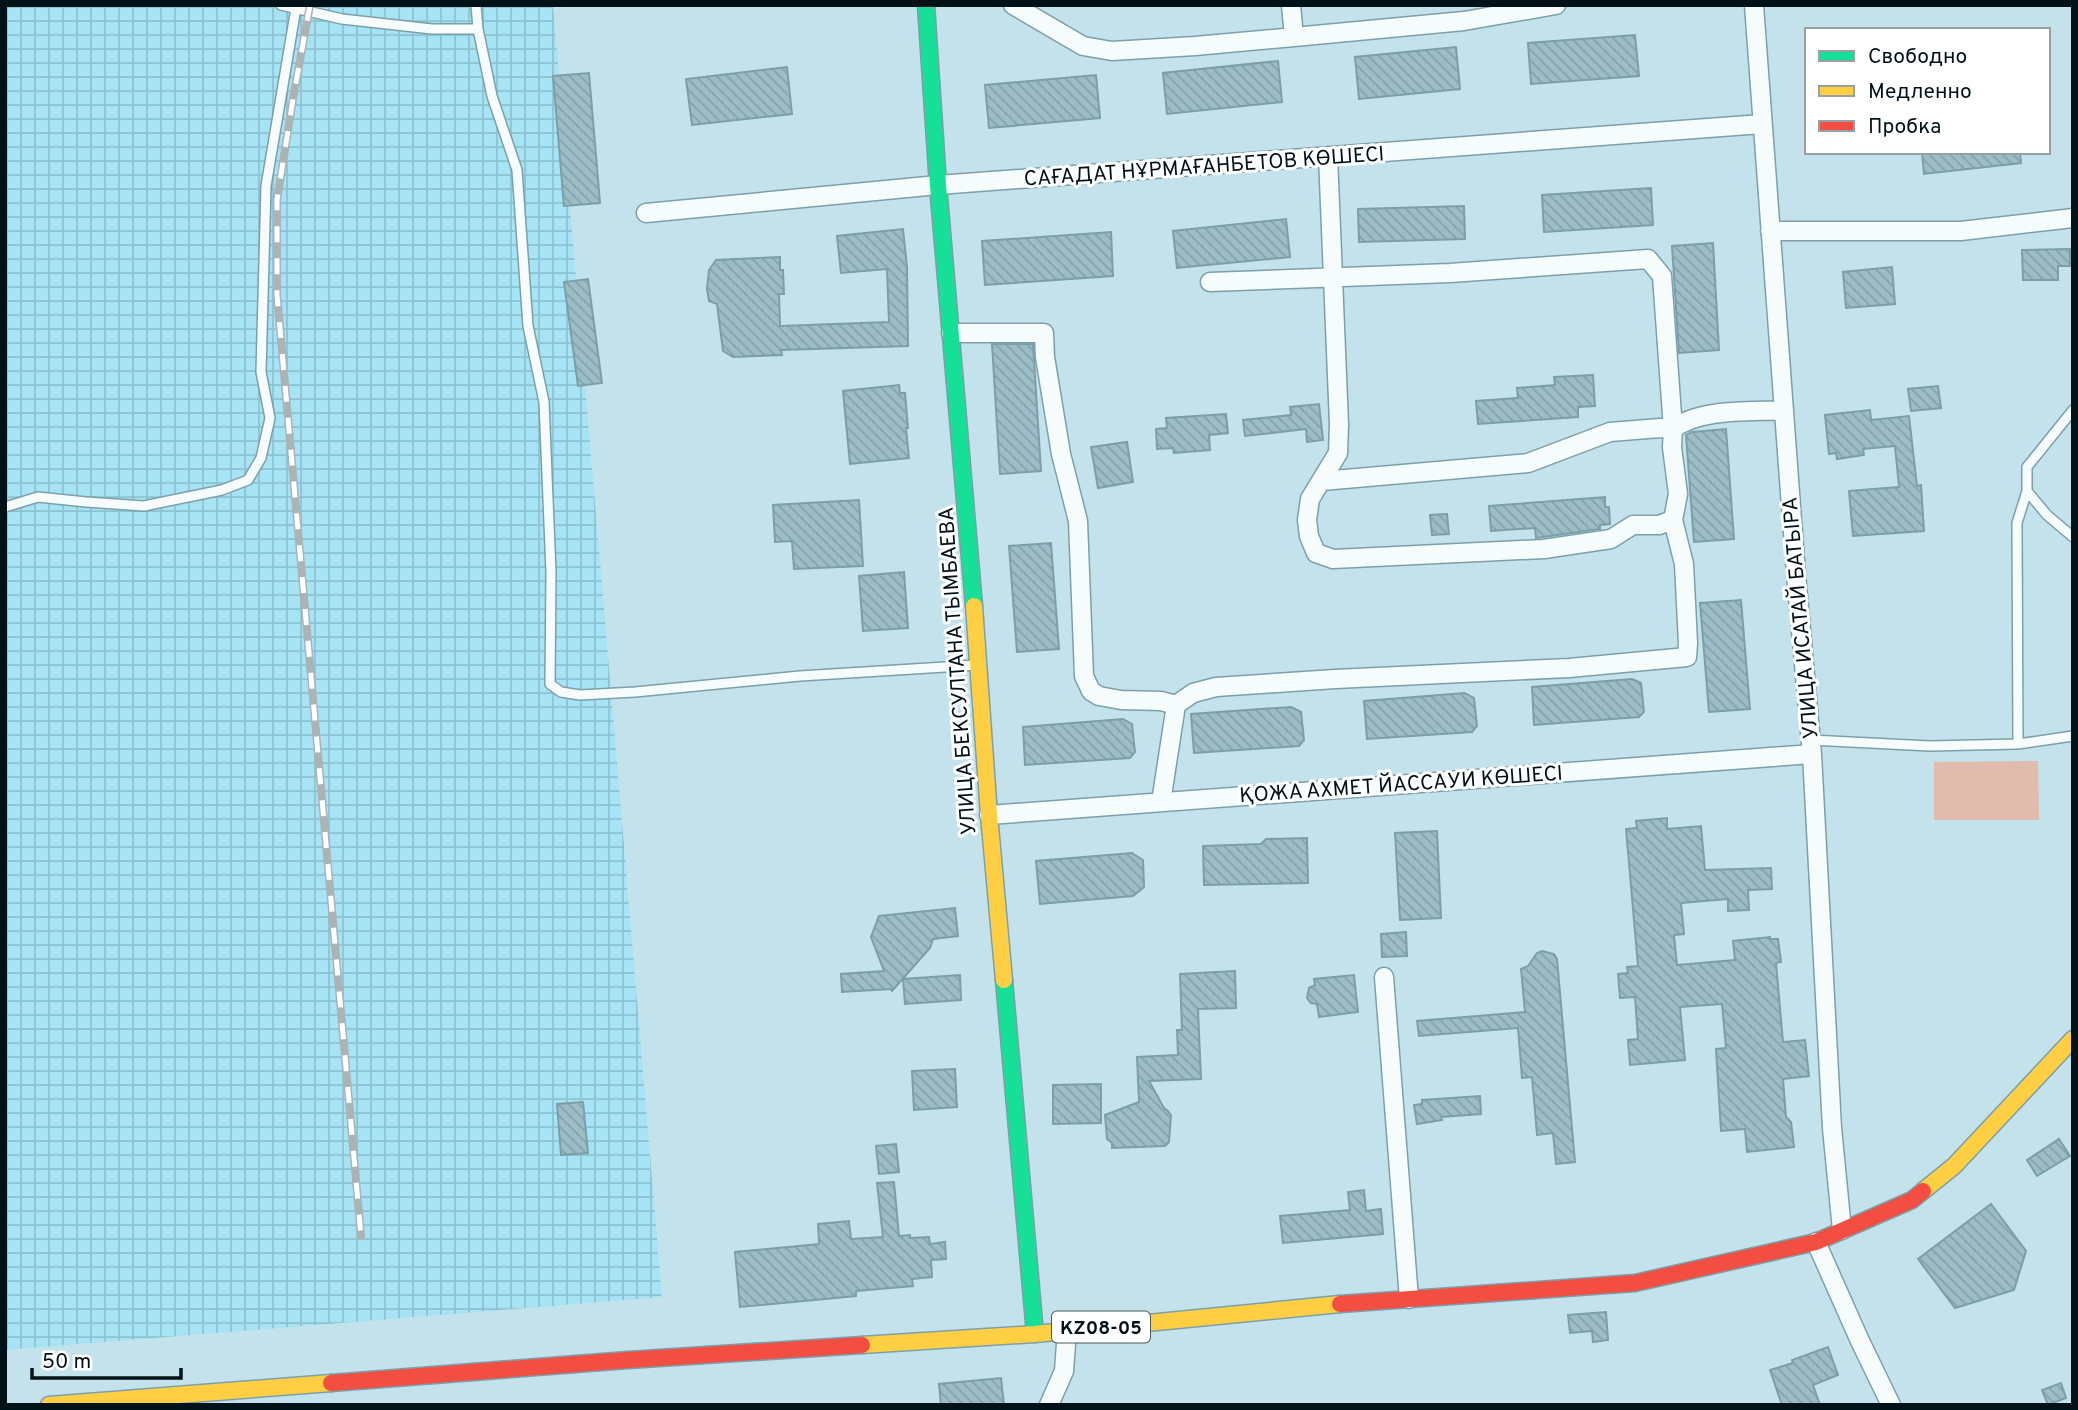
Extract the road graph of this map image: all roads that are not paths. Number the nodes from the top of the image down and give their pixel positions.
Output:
1 (281, 5) edge
2 (476, 5) edge
3 (926, 5) edge
4 (1013, 5) edge
5 (1291, 5) edge
6 (1556, 5) edge
7 (1754, 5) edge
8 (296, 8) junction
9 (478, 29) junction
10 (1294, 37) junction
11 (1762, 124) junction
12 (1328, 156) junction
13 (938, 185) junction
14 (646, 213) dead end
15 (2073, 218) edge
16 (1770, 231) junction
17 (1332, 278) junction
18 (1210, 282) dead end
19 (951, 333) junction
20 (1784, 410) junction
21 (2073, 410) edge
22 (1673, 429) junction
23 (1322, 481) junction
24 (2027, 491) junction
25 (5, 507) edge
26 (1673, 520) junction
27 (2073, 537) edge
28 (979, 665) junction
29 (1176, 705) junction
30 (2073, 736) edge
31 (2018, 744) junction
32 (1811, 747) junction
33 (1161, 802) junction
34 (989, 815) junction
35 (1384, 978) dead end
36 (2073, 1039) edge
37 (1842, 1230) junction
38 (1816, 1242) junction
39 (1409, 1299) junction
40 (1067, 1331) junction
41 (1035, 1334) junction
42 (180, 1399) edge
43 (49, 1405) edge
44 (1049, 1405) edge
45 (1891, 1405) edge

1 - 8 lane
2 - 9 lane
3 - 13 main road, УЛИЦА БЕКСУЛТАНА ТЫМБАЕВА
4 - 10 street
5 - 10 street
6 - 10 street
7 - 11 street, УЛИЦА ИСАТАЙ БАТЫРА
8 - 9 lane
8 - 25 lane
9 - 28 lane
11 - 12 street, САҒАДАТ НҰРМАҒАНБЕТОВ КӨШЕСІ
11 - 16 street, УЛИЦА ИСАТАЙ БАТЫРА
12 - 13 street, САҒАДАТ НҰРМАҒАНБЕТОВ КӨШЕСІ
12 - 17 street
13 - 14 street, САҒАДАТ НҰРМАҒАНБЕТОВ КӨШЕСІ
13 - 19 main road, УЛИЦА БЕКСУЛТАНА ТЫМБАЕВА
15 - 16 street
16 - 20 street, УЛИЦА ИСАТАЙ БАТЫРА
17 - 18 street
17 - 22 street
17 - 23 street
19 - 28 main road, УЛИЦА БЕКСУЛТАНА ТЫМБАЕВА
19 - 29 street
20 - 22 street
20 - 32 street, УЛИЦА ИСАТАЙ БАТЫРА
21 - 24 lane
22 - 23 street
22 - 26 street
23 - 26 street
24 - 27 lane
24 - 31 lane
26 - 29 street
28 - 34 main road, УЛИЦА БЕКСУЛТАНА ТЫМБАЕВА
29 - 33 street
30 - 31 lane
31 - 32 lane
32 - 33 street, ҚОЖА АХМЕТ ЙАССАУИ КӨШЕСІ
32 - 37 street, УЛИЦА ИСАТАЙ БАТЫРА
33 - 34 street, ҚОЖА АХМЕТ ЙАССАУИ КӨШЕСІ
34 - 41 main road, УЛИЦА БЕКСУЛТАНА ТЫМБАЕВА
35 - 39 street
36 - 37 main road, KZ08-05
37 - 38 main road, KZ08-05
38 - 39 main road, KZ08-05
38 - 45 street
39 - 40 main road, KZ08-05
40 - 41 main road, KZ08-05
40 - 44 street
41 - 42 main road, KZ08-05
42 - 43 main road, KZ08-05

